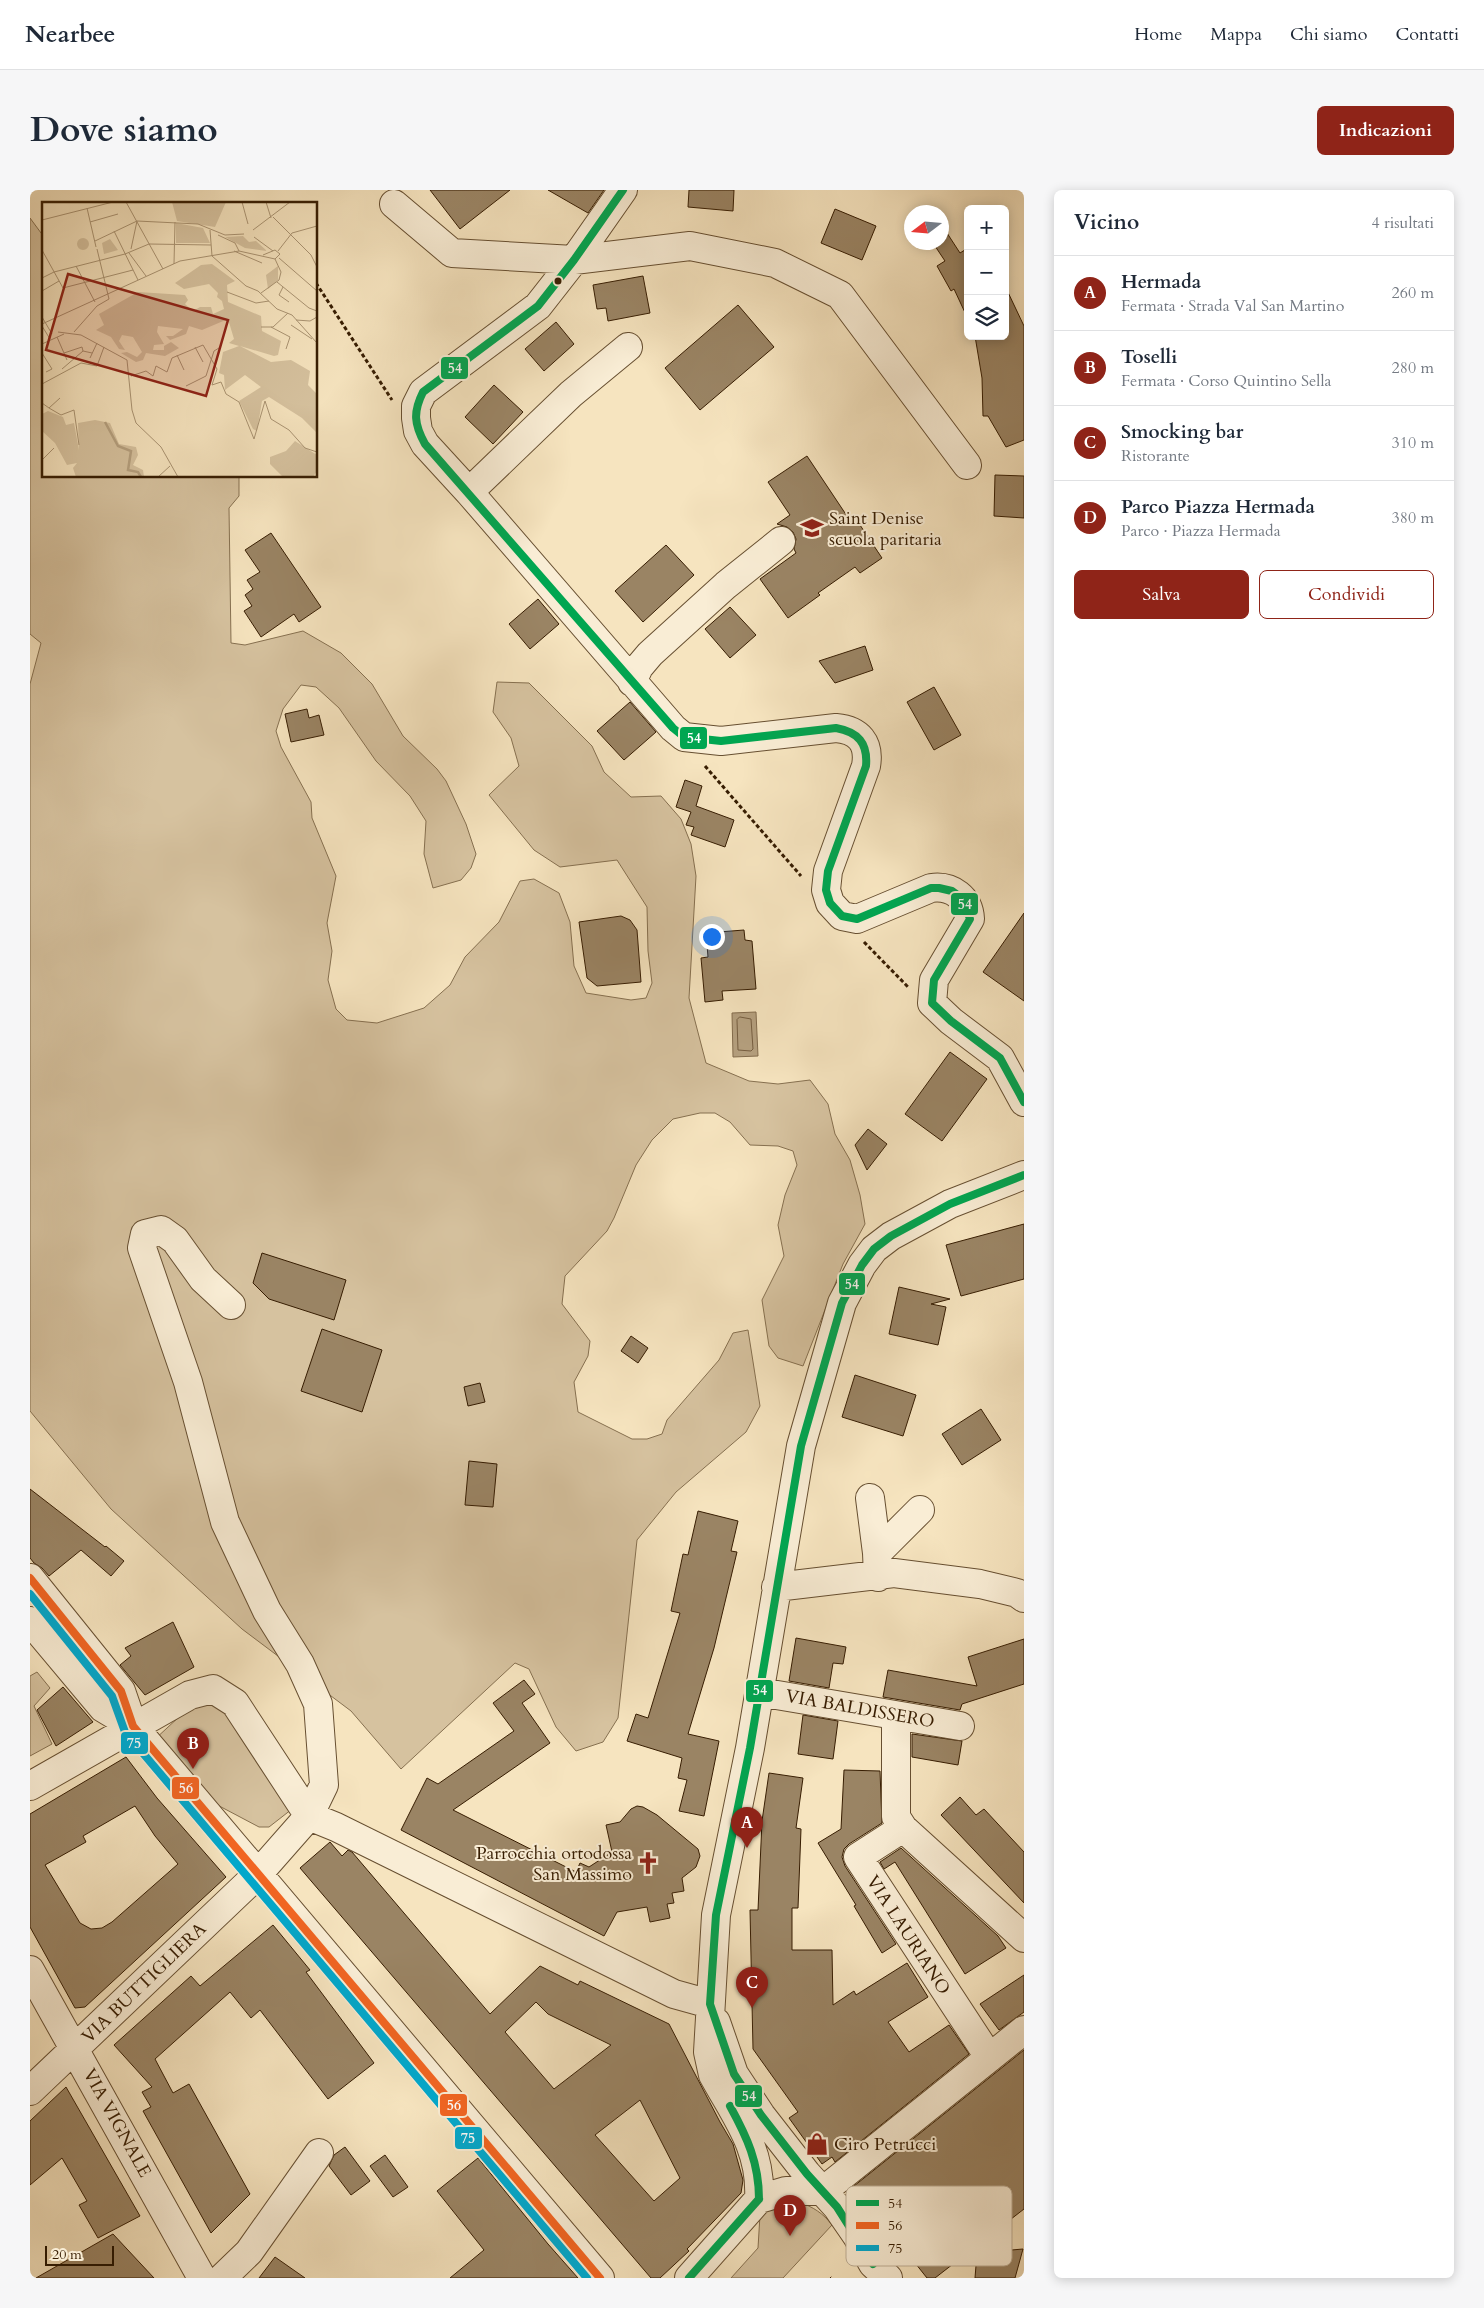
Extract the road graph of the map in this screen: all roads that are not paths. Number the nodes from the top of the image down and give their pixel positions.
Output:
1 (623, 190) edge
2 (394, 204) dead end
3 (574, 260) junction
4 (628, 347) dead end
5 (967, 465) dead end
6 (469, 492) junction
7 (781, 541) dead end
8 (632, 682) junction
9 (1024, 1102) edge
10 (1024, 1175) edge
11 (231, 1305) dead end
12 (870, 1498) dead end
13 (920, 1510) dead end
14 (877, 1565) junction
15 (30, 1578) edge
16 (776, 1587) junction
17 (1024, 1598) edge
18 (30, 1621) edge
19 (759, 1692) junction
20 (896, 1716) junction
21 (133, 1726) junction
22 (960, 1726) dead end
23 (30, 1786) edge
24 (309, 1816) junction
25 (903, 1828) junction
26 (258, 1874) junction
27 (1024, 1938) edge
28 (30, 1970) edge
29 (710, 2004) junction
30 (1024, 2030) edge
31 (76, 2048) junction
32 (989, 2057) junction
33 (30, 2091) edge
34 (319, 2153) dead end
35 (824, 2191) junction
36 (759, 2199) junction
37 (846, 2220) edge
38 (202, 2278) edge
39 (222, 2278) edge
40 (600, 2278) edge
41 (689, 2278) edge

1 - 3 street
2 - 3 street
3 - 5 street
3 - 6 street
4 - 6 street
6 - 8 street
7 - 8 street
8 - 9 street
10 - 16 street
11 - 24 street, VIA BUTTIGLIERA
12 - 14 street
13 - 14 street
14 - 16 street
14 - 17 street
15 - 21 street
16 - 19 street
18 - 21 street
19 - 20 street, VIA BALDISSERO
19 - 29 street
20 - 22 street, VIA BALDISSERO
20 - 25 street
21 - 23 street
21 - 24 street
21 - 26 street
24 - 26 street, VIA BUTTIGLIERA
24 - 29 street
25 - 27 street
25 - 32 street, VIA LAURIANO
26 - 31 street, VIA BUTTIGLIERA
26 - 40 street
28 - 31 street, VIA VIGNALE
29 - 35 street
29 - 36 street
30 - 32 street
31 - 33 street, VIA BUTTIGLIERA
31 - 38 street, VIA VIGNALE
32 - 35 street
34 - 39 street
35 - 36 street
35 - 37 street
36 - 41 street

